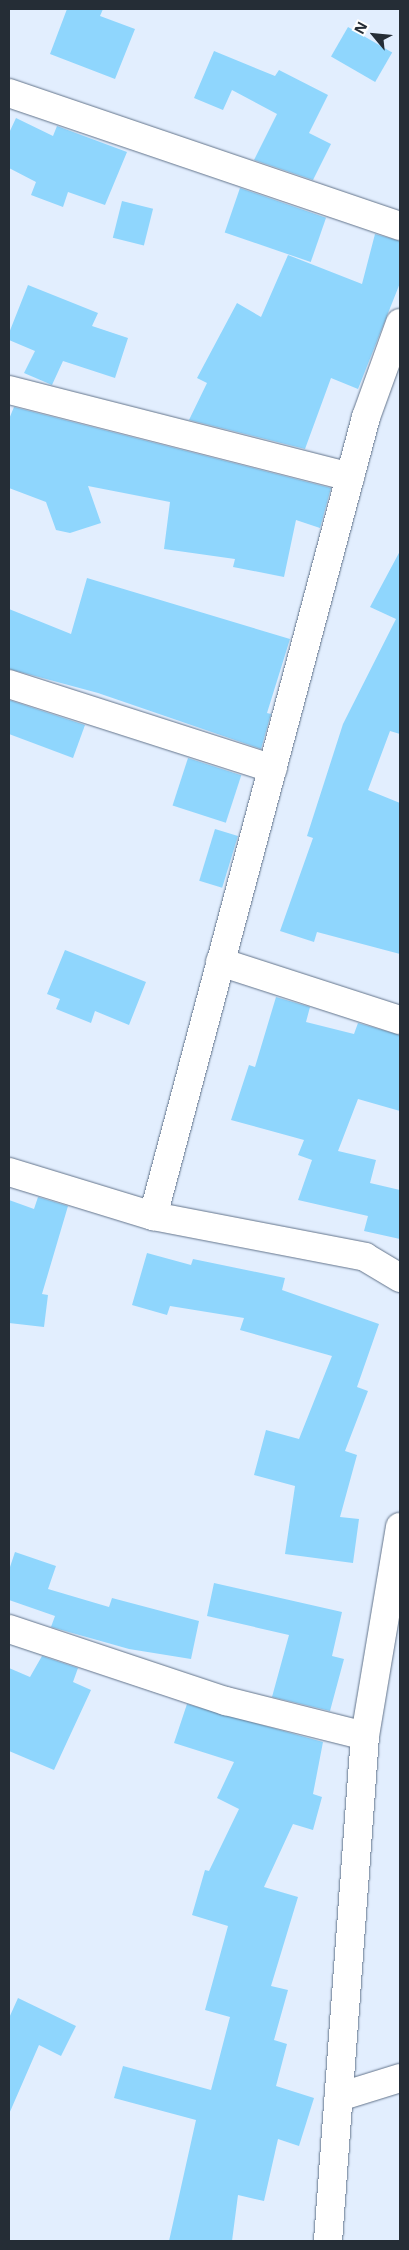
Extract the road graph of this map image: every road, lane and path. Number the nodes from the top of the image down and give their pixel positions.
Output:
1 (9, 93) edge
2 (400, 226) edge
3 (397, 340) edge
4 (9, 390) edge
5 (350, 477) junction
6 (9, 684) edge
7 (273, 769) junction
8 (220, 962) junction
9 (400, 1020) edge
10 (9, 1172) edge
11 (153, 1216) junction
12 (400, 1278) edge
13 (400, 1527) edge
14 (9, 1629) edge
15 (365, 1736) junction
16 (400, 2078) edge
17 (339, 2097) junction
18 (328, 2241) edge

1 - 2 street
3 - 5 street
4 - 5 street
5 - 7 street
6 - 7 street
7 - 8 street
8 - 9 street
8 - 11 street
10 - 11 street
11 - 12 street
13 - 15 street
14 - 15 street
15 - 17 street
16 - 17 street
17 - 18 street

